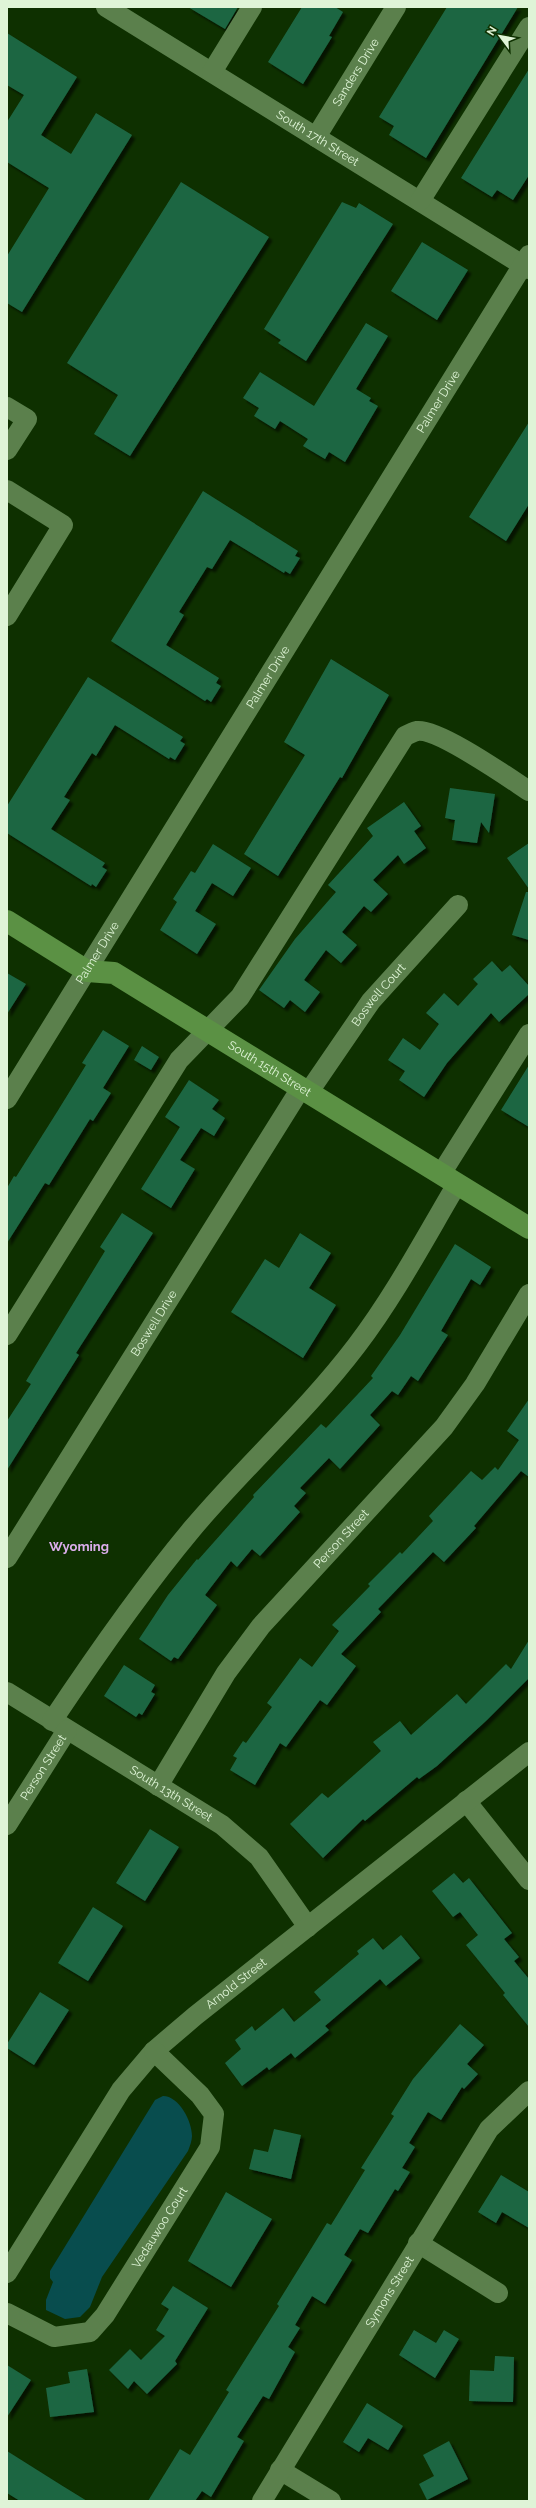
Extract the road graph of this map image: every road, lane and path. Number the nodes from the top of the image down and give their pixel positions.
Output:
1 (252, 7) edge
2 (396, 7) edge
3 (108, 8) edge
4 (529, 27) edge
5 (212, 72) junction
6 (316, 137) junction
7 (420, 201) junction
8 (527, 263) edge
9 (7, 407) edge
10 (7, 450) edge
11 (7, 490) edge
12 (7, 616) edge
13 (529, 791) edge
14 (458, 905) dead end
15 (7, 921) edge
16 (87, 970) junction
17 (207, 1030) junction
18 (529, 1034) edge
19 (305, 1090) junction
20 (7, 1099) edge
21 (449, 1179) junction
22 (529, 1228) edge
23 (529, 1294) edge
24 (7, 1335) edge
25 (7, 1558) edge
26 (7, 1692) edge
27 (60, 1725) junction
28 (529, 1752) edge
29 (158, 1786) junction
30 (466, 1801) junction
31 (7, 1825) edge
32 (529, 1880) edge
33 (308, 1927) junction
34 (154, 2051) junction
35 (529, 2091) edge
36 (418, 2243) junction
37 (7, 2273) edge
38 (498, 2293) dead end
39 (7, 2313) edge
40 (280, 2470) junction
41 (262, 2501) edge
42 (331, 2501) edge

1 - 5 street
2 - 6 street, Sanders Drive
3 - 5 street, South 17th Street
4 - 7 street
5 - 6 street, South 17th Street
6 - 7 street, South 17th Street
7 - 8 street, South 17th Street
8 - 16 street, Palmer Drive
9 - 10 street
11 - 12 street
13 - 17 street
14 - 19 street, Boswell Court
15 - 16 main road, South 15th Street
16 - 17 main road, South 15th Street
16 - 20 street, Palmer Drive
17 - 19 main road, South 15th Street
17 - 24 street
18 - 21 street, Person Street
19 - 21 main road, South 15th Street
19 - 25 street, Boswell Drive
21 - 22 main road, South 15th Street
21 - 27 street, Person Street
23 - 29 street, Person Street
26 - 27 street, South 13th Street
27 - 29 street, South 13th Street
27 - 31 street, Person Street
28 - 30 street, Arnold Street
29 - 33 street, South 13th Street
30 - 32 street
30 - 33 street, Arnold Street
33 - 34 street, Arnold Street
34 - 37 street, Arnold Street
34 - 39 street, Vedauwoo Court
35 - 36 street, Symons Street
36 - 38 street
36 - 40 street, Symons Street
40 - 41 street, Symons Street
40 - 42 street

